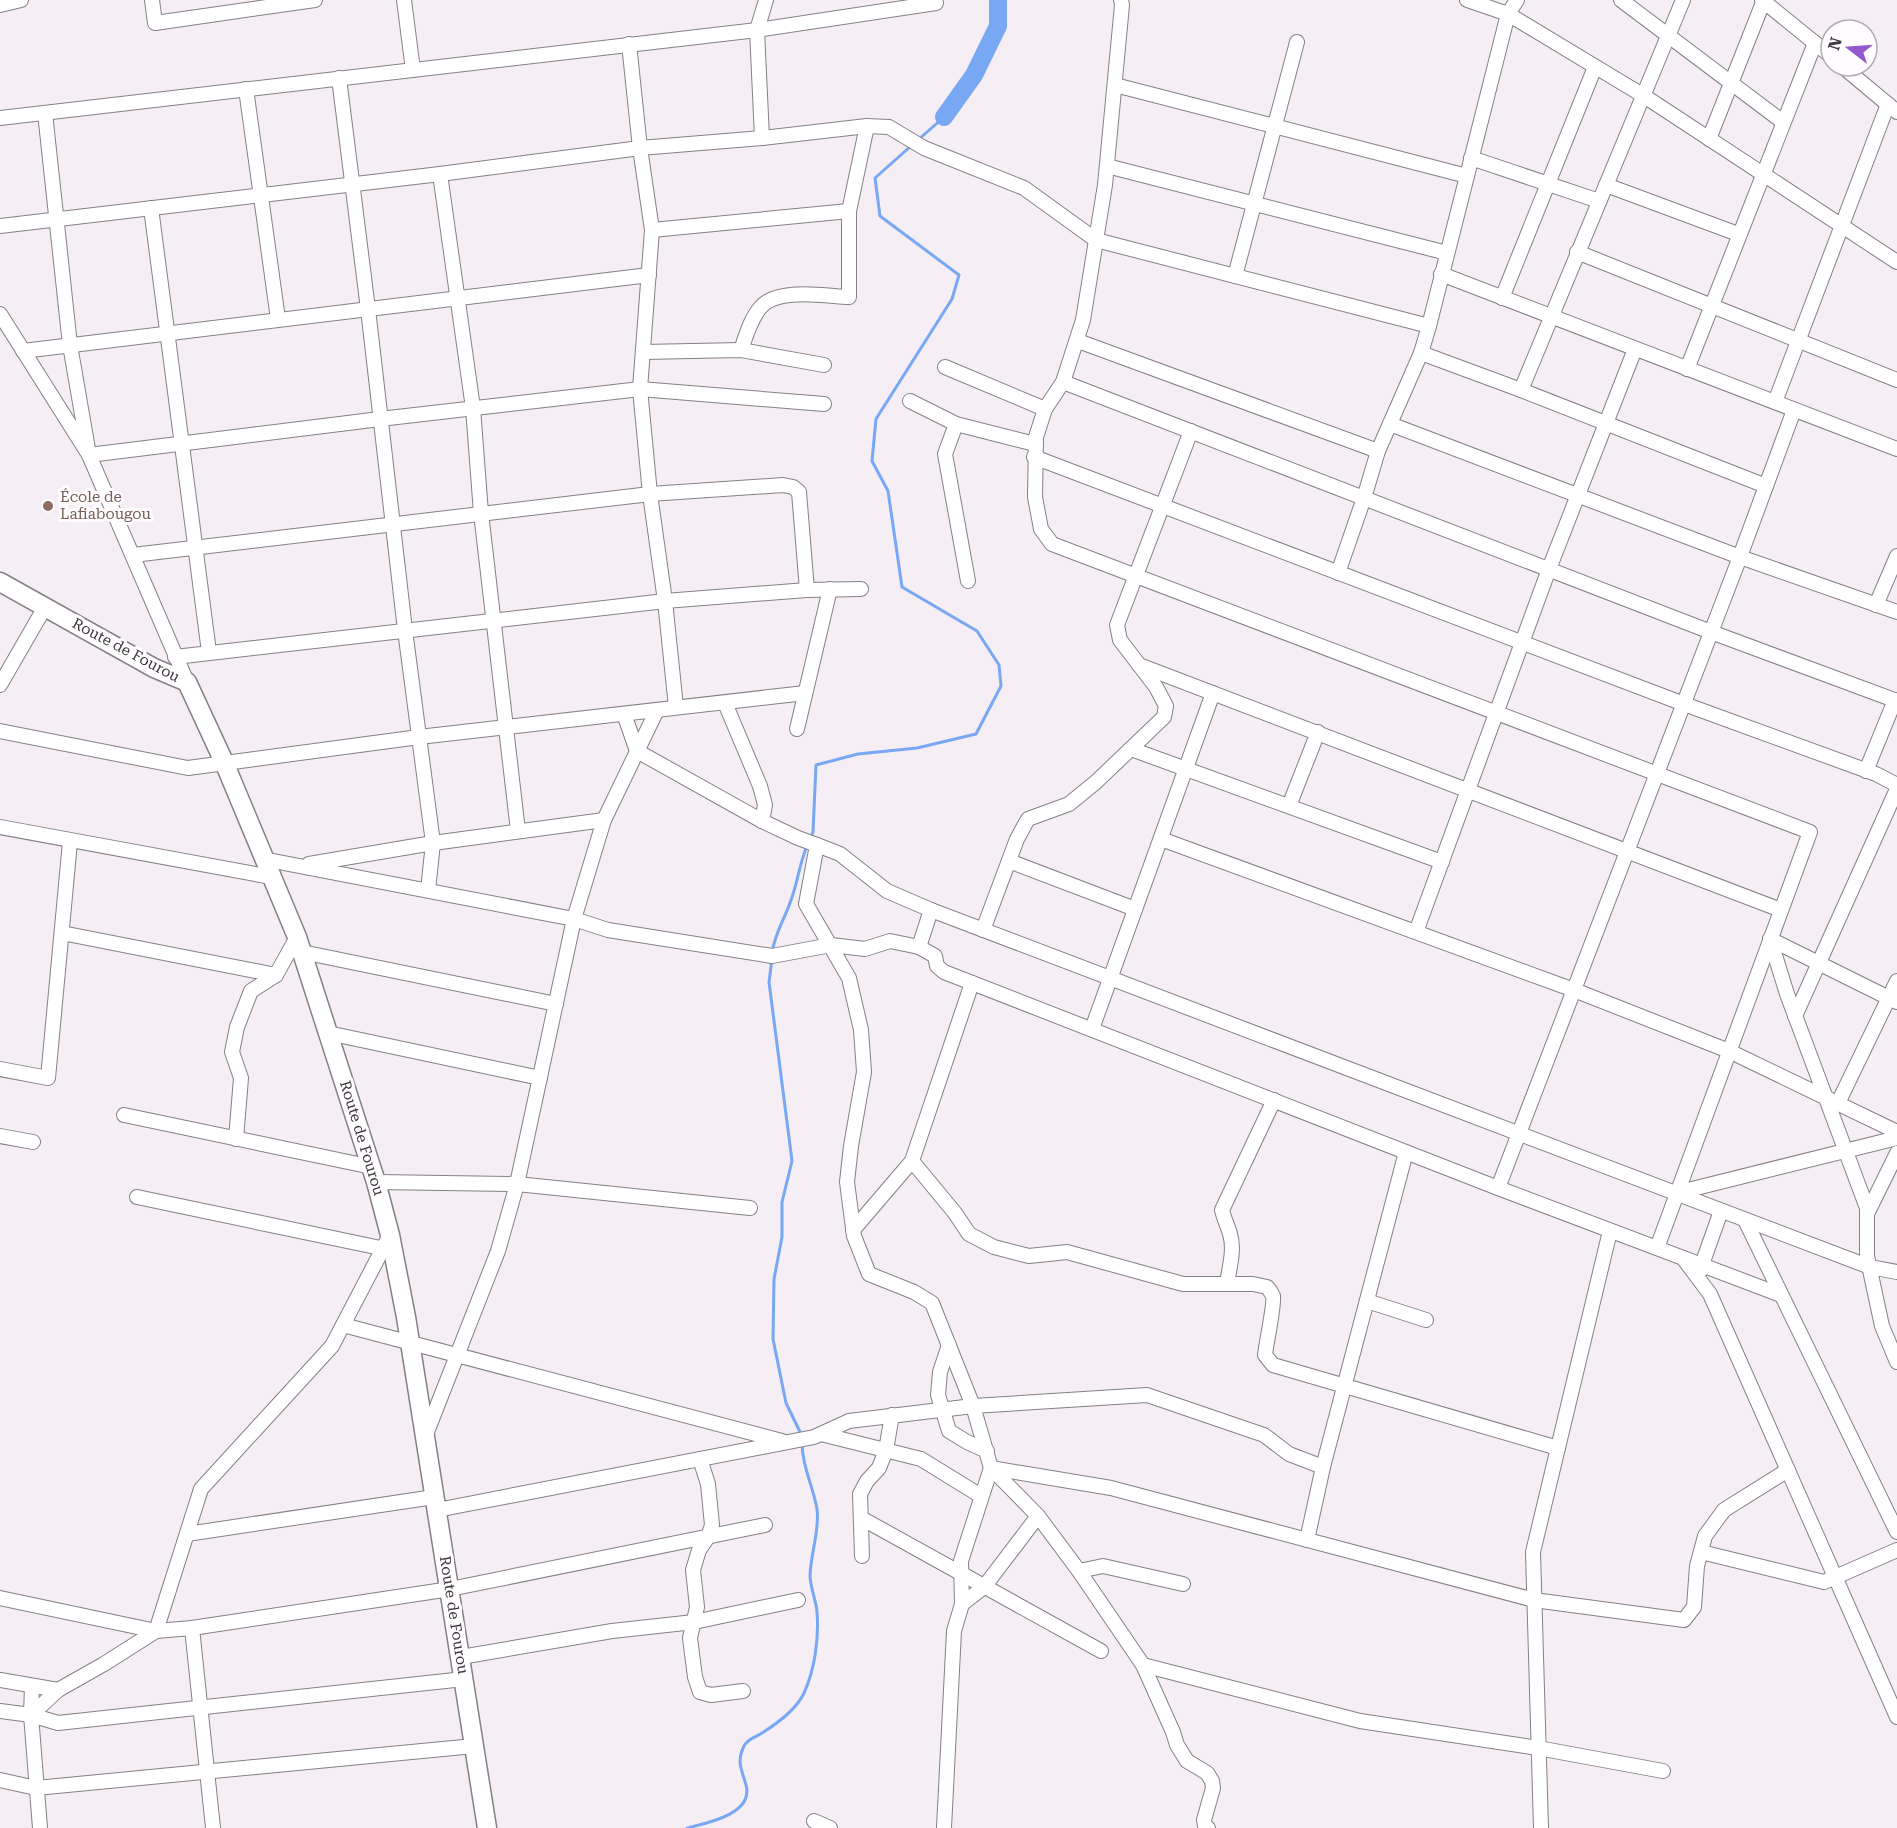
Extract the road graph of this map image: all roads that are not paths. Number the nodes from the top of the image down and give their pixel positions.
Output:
1 (21, 0) edge
2 (152, 0) edge
3 (315, 0) edge
4 (404, 0) edge
5 (766, 0) edge
6 (1121, 0) edge
7 (1467, 0) edge
8 (1517, 0) edge
9 (1621, 0) edge
10 (1683, 0) edge
11 (1763, 0) edge
12 (936, 3) dead end
13 (0, 5) edge
14 (1508, 14) junction
15 (757, 30) junction
16 (1668, 35) junction
17 (1297, 42) dead end
18 (1815, 43) junction
19 (630, 44) junction
20 (1819, 46) edge
21 (1595, 67) junction
22 (413, 70) junction
23 (339, 78) junction
24 (1856, 78) edge
25 (1731, 83) junction
26 (1115, 86) junction
27 (246, 89) junction
28 (1644, 96) junction
29 (1892, 108) edge
30 (45, 113) junction
31 (0, 118) edge
32 (1783, 122) junction
33 (867, 126) junction
34 (1274, 127) junction
35 (762, 138) junction
36 (1709, 139) junction
37 (640, 148) junction
38 (1471, 158) junction
39 (1107, 166) junction
40 (440, 174) junction
41 (1762, 174) junction
42 (1467, 176) junction
43 (352, 184) junction
44 (1548, 184) junction
45 (1606, 184) junction
46 (261, 196) junction
47 (1599, 201) junction
48 (1254, 204) junction
49 (151, 208) junction
50 (849, 211) junction
51 (55, 219) junction
52 (0, 226) edge
53 (1840, 226) junction
54 (652, 230) junction
55 (1738, 234) junction
56 (1096, 240) junction
57 (1577, 252) junction
58 (1447, 253) junction
59 (1897, 262) edge
60 (1441, 274) junction
61 (649, 275) junction
62 (1235, 276) junction
63 (459, 297) junction
64 (1502, 298) junction
65 (1710, 306) junction
66 (368, 309) junction
67 (0, 314) edge
68 (1550, 317) junction
69 (278, 319) junction
70 (1429, 326) junction
71 (168, 333) junction
72 (1078, 341) junction
73 (1798, 341) junction
74 (70, 345) junction
75 (1635, 349) junction
76 (741, 350) junction
77 (23, 351) junction
78 (643, 352) junction
79 (1421, 353) junction
80 (824, 365) dead end
81 (945, 367) dead end
82 (1687, 369) junction
83 (1897, 380) edge
84 (1064, 382) junction
85 (640, 388) junction
86 (1521, 390) junction
87 (910, 401) dead end
88 (1775, 402) junction
89 (824, 404) dead end
90 (473, 408) junction
91 (1045, 409) junction
92 (1794, 410) junction
93 (380, 418) junction
94 (1606, 423) junction
95 (956, 424) junction
96 (1390, 424) junction
97 (1191, 431) junction
98 (182, 442) junction
99 (1897, 449) edge
100 (1035, 451) junction
101 (1378, 451) junction
102 (89, 455) junction
103 (1766, 486) junction
104 (650, 494) junction
105 (1578, 495) junction
106 (1364, 498) junction
107 (1163, 506) junction
108 (482, 513) junction
109 (393, 525) junction
110 (196, 548) junction
111 (133, 555) junction
112 (1897, 556) edge
113 (1740, 557) junction
114 (1549, 569) junction
115 (1338, 573) junction
116 (1136, 576) junction
117 (968, 581) dead end
118 (0, 582) edge
119 (861, 589) dead end
120 (807, 590) junction
121 (830, 590) junction
122 (665, 601) junction
123 (1876, 605) junction
124 (45, 607) junction
125 (1897, 612) edge
126 (494, 619) junction
127 (405, 630) junction
128 (1711, 632) junction
129 (1522, 643) junction
130 (209, 652) junction
131 (175, 657) junction
132 (1139, 665) junction
133 (187, 682) junction
134 (0, 685) edge
135 (805, 693) junction
136 (1213, 693) junction
137 (1896, 700) edge
138 (725, 703) junction
139 (1683, 704) junction
140 (676, 707) junction
141 (657, 711) junction
142 (624, 714) junction
143 (1497, 714) junction
144 (507, 727) junction
145 (797, 729) dead end
146 (0, 731) edge
147 (1317, 732) junction
148 (418, 737) junction
149 (1131, 748) junction
150 (637, 751) junction
151 (224, 762) junction
152 (1186, 769) junction
153 (1866, 771) junction
154 (1656, 775) junction
155 (1897, 787) edge
156 (1469, 790) junction
157 (1290, 806) junction
158 (604, 820) junction
159 (762, 821) junction
160 (0, 827) edge
161 (518, 831) junction
162 (1161, 839) junction
163 (70, 842) junction
164 (433, 843) junction
165 (816, 845) junction
166 (1627, 851) junction
167 (263, 859) junction
168 (1009, 861) junction
169 (1442, 862) junction
170 (300, 865) junction
171 (271, 877) junction
172 (428, 890) junction
173 (1135, 909) junction
174 (931, 910) junction
175 (1781, 910) junction
176 (574, 919) junction
177 (983, 930) junction
178 (1416, 932) junction
179 (62, 933) junction
180 (1770, 939) junction
181 (300, 945) junction
182 (831, 945) junction
183 (919, 947) junction
184 (1819, 963) junction
185 (276, 975) junction
186 (1110, 978) junction
187 (1897, 981) edge
188 (972, 982) junction
189 (1574, 990) junction
190 (1893, 1000) edge
191 (556, 1004) junction
192 (1795, 1016) junction
193 (1092, 1029) junction
194 (328, 1033) junction
195 (1729, 1051) junction
196 (0, 1069) edge
197 (540, 1078) junction
198 (1274, 1100) junction
199 (1832, 1100) junction
200 (124, 1115) dead end
201 (1897, 1131) edge
202 (1519, 1134) junction
203 (0, 1136) edge
204 (1897, 1138) edge
205 (236, 1139) junction
206 (33, 1142) dead end
207 (1846, 1151) junction
208 (1406, 1152) junction
209 (1897, 1153) edge
210 (912, 1161) junction
211 (374, 1174) junction
212 (517, 1184) junction
213 (1498, 1188) junction
214 (1676, 1193) junction
215 (137, 1197) dead end
216 (750, 1208) dead end
217 (1721, 1211) junction
218 (1867, 1214) junction
219 (1744, 1220) junction
220 (853, 1230) junction
221 (1610, 1231) junction
222 (389, 1245) junction
223 (1657, 1248) junction
224 (1870, 1267) junction
225 (1700, 1271) junction
226 (1897, 1272) edge
227 (1227, 1284) junction
228 (1781, 1295) junction
229 (1367, 1301) junction
230 (1426, 1320) dead end
231 (343, 1324) junction
232 (410, 1342) junction
233 (949, 1345) junction
234 (458, 1355) junction
235 (1897, 1362) edge
236 (1346, 1387) junction
237 (973, 1406) junction
238 (942, 1409) junction
239 (892, 1415) junction
240 (425, 1438) junction
241 (803, 1439) junction
242 (1558, 1448) junction
243 (886, 1450) junction
244 (987, 1451) junction
245 (700, 1459) junction
246 (1323, 1467) junction
247 (991, 1468) junction
248 (1788, 1470) junction
249 (981, 1496) junction
250 (436, 1504) junction
251 (1038, 1516) junction
252 (861, 1518) junction
253 (765, 1525) dead end
254 (1897, 1532) edge
255 (187, 1534) junction
256 (708, 1537) junction
257 (1307, 1540) junction
258 (1897, 1550) edge
259 (1701, 1552) junction
260 (862, 1556) dead end
261 (1079, 1571) junction
262 (963, 1575) junction
263 (1835, 1577) junction
264 (1183, 1584) dead end
265 (984, 1587) junction
266 (450, 1589) junction
267 (0, 1598) edge
268 (798, 1600) dead end
269 (1534, 1600) junction
270 (962, 1604) junction
271 (694, 1622) junction
272 (192, 1628) junction
273 (156, 1631) junction
274 (1101, 1651) dead end
275 (460, 1657) junction
276 (1143, 1665) junction
277 (464, 1679) junction
278 (0, 1680) edge
279 (32, 1686) junction
280 (58, 1690) junction
281 (743, 1691) dead end
282 (201, 1707) junction
283 (0, 1711) edge
284 (31, 1715) junction
285 (1897, 1717) edge
286 (474, 1746) junction
287 (1538, 1748) junction
288 (1663, 1771) dead end
289 (207, 1772) junction
290 (0, 1780) edge
291 (36, 1788) junction
292 (814, 1821) dead end
293 (40, 1828) edge
294 (213, 1828) edge
295 (487, 1828) edge
296 (830, 1828) edge
297 (944, 1828) edge
298 (1208, 1828) edge
299 (1541, 1828) edge

1 - 13 street
2 - 3 street
4 - 22 street
5 - 15 street
6 - 26 street
7 - 14 street
8 - 14 street
9 - 16 street
10 - 16 street
11 - 18 street
11 - 25 street
12 - 15 street
14 - 21 street
14 - 38 street
15 - 19 street
15 - 35 street
16 - 25 street
16 - 28 street
17 - 34 street
18 - 20 street
18 - 32 street
19 - 22 street
19 - 37 street
21 - 28 street
21 - 44 street
22 - 23 street
23 - 27 street
23 - 43 street
24 - 29 street
25 - 32 street
25 - 36 street
26 - 34 street
26 - 39 street
27 - 30 street
27 - 46 street
28 - 36 street
28 - 45 street
29 - 53 street
30 - 31 street
30 - 51 street
32 - 41 street
33 - 35 street
33 - 50 street
33 - 56 street
34 - 42 street
34 - 48 street
35 - 37 street
36 - 41 street
37 - 40 street
37 - 54 street
38 - 42 street
38 - 44 street
39 - 48 street
39 - 56 street
40 - 43 street
40 - 63 street
41 - 53 street
41 - 55 street
42 - 58 street
43 - 46 street
43 - 66 street
44 - 47 street
44 - 64 street
45 - 47 street
45 - 55 street
46 - 49 street
46 - 69 street
47 - 57 street
48 - 58 street
48 - 62 street
49 - 51 street
49 - 71 street
50 - 54 street
50 - 76 street
51 - 52 street
51 - 74 street
53 - 59 street
53 - 73 street
54 - 61 street
55 - 65 street
56 - 62 street
56 - 72 street
57 - 65 street
57 - 68 street
58 - 60 street
60 - 64 street
60 - 70 street
61 - 63 street
61 - 78 street
62 - 70 street
63 - 66 street
63 - 90 street
64 - 68 street
65 - 73 street
65 - 82 street
66 - 69 street
66 - 93 street
67 - 77 street
68 - 75 street
68 - 86 street
69 - 71 street
70 - 79 street
71 - 74 street
71 - 98 street
72 - 84 street
72 - 101 street
73 - 83 street
73 - 88 street
74 - 77 street
74 - 102 street
75 - 82 street
75 - 94 street
76 - 78 street
76 - 80 street
77 - 102 street
78 - 85 street
79 - 86 street
79 - 96 street
81 - 91 street
82 - 88 street
84 - 91 street
84 - 97 street
85 - 89 street
85 - 90 street
85 - 104 street
86 - 94 street
87 - 95 street
88 - 92 street
90 - 93 street
90 - 108 street
91 - 100 street
92 - 99 street
92 - 103 street
93 - 98 street
93 - 109 street
94 - 103 street
94 - 105 street
95 - 100 street
95 - 117 street
96 - 101 street
96 - 105 street
97 - 106 street
97 - 107 street
98 - 102 street
98 - 110 street
100 - 107 street
100 - 116 street
101 - 106 street
102 - 111 street
103 - 113 street
104 - 108 street
104 - 120 street
104 - 122 street
105 - 113 street
105 - 114 street
106 - 114 street
106 - 115 street
107 - 115 street
107 - 116 street
108 - 109 street
108 - 126 street
109 - 110 street
109 - 127 street
110 - 111 street
110 - 130 street
111 - 131 street
112 - 123 street
113 - 123 street
113 - 128 street
114 - 128 street
114 - 129 street
115 - 129 street
116 - 132 street
116 - 143 street
118 - 124 main road, Route de Fourou
119 - 121 street
120 - 121 street
120 - 122 street
121 - 135 street
122 - 126 street
122 - 140 street
123 - 125 street
124 - 133 main road, Route de Fourou
124 - 134 street
126 - 127 street
126 - 144 street
127 - 130 street
127 - 148 street
128 - 137 street
128 - 139 street
129 - 139 street
129 - 143 street
130 - 131 street
131 - 133 street
132 - 136 street
132 - 149 street
133 - 151 main road, Route de Fourou
135 - 138 street
135 - 145 street
136 - 147 street
136 - 152 street
137 - 153 street
138 - 140 street
138 - 159 street
139 - 153 street
139 - 154 street
140 - 141 street
141 - 142 street
141 - 150 street
142 - 144 street
142 - 150 street
143 - 154 street
143 - 156 street
144 - 148 street
144 - 161 street
146 - 151 street
147 - 156 street
147 - 157 street
148 - 151 street
148 - 164 street
149 - 152 street
149 - 168 street
150 - 158 street
150 - 159 street
151 - 167 main road, Route de Fourou
152 - 157 street
152 - 162 street
153 - 155 street
154 - 166 street
154 - 175 street
155 - 184 street
156 - 166 street
156 - 169 street
157 - 169 street
158 - 161 street
158 - 176 street
159 - 165 street
160 - 163 street
161 - 164 street
162 - 173 street
162 - 178 street
163 - 171 street
163 - 179 street
164 - 170 street
164 - 172 street
165 - 174 street
165 - 182 street
166 - 175 street
166 - 189 street
167 - 170 street
167 - 171 main road, Route de Fourou
168 - 173 street
168 - 177 street
169 - 178 street
170 - 172 street
171 - 181 main road, Route de Fourou
172 - 176 street
173 - 186 street
174 - 177 street
174 - 183 street
175 - 180 street
176 - 182 street
176 - 191 street
177 - 186 street
178 - 189 street
179 - 185 street
179 - 196 street
180 - 184 street
180 - 192 street
180 - 195 street
181 - 185 street
181 - 191 street
181 - 194 main road, Route de Fourou
182 - 183 street
182 - 220 street
183 - 188 street
184 - 190 street
184 - 192 street
185 - 205 street
186 - 193 street
186 - 202 street
187 - 190 street
188 - 193 street
188 - 210 street
189 - 195 street
189 - 202 street
190 - 199 street
191 - 197 street
192 - 199 street
193 - 198 street
194 - 197 street
194 - 211 main road, Route de Fourou
195 - 199 street
195 - 214 street
197 - 212 street
198 - 208 street
198 - 227 street
199 - 201 street
199 - 207 street
200 - 205 street
202 - 213 street
202 - 214 street
203 - 206 street
204 - 207 street
205 - 211 street
207 - 214 street
207 - 218 street
208 - 213 street
208 - 229 street
209 - 218 street
210 - 220 street
210 - 227 street
211 - 212 street
211 - 222 main road, Route de Fourou
212 - 216 street
212 - 234 street
213 - 221 street
214 - 217 street
214 - 223 street
215 - 222 street
217 - 219 street
217 - 225 street
218 - 224 street
219 - 224 street
219 - 228 street
220 - 233 street
221 - 223 street
221 - 242 street
222 - 231 street
222 - 232 main road, Route de Fourou
223 - 225 street
224 - 226 street
224 - 235 street
225 - 228 street
225 - 248 street
227 - 236 street
228 - 254 street
229 - 230 street
229 - 236 street
231 - 232 street
231 - 255 street
232 - 234 street
232 - 240 main road, Route de Fourou
233 - 237 street
233 - 238 street
234 - 240 street
234 - 241 street
236 - 242 street
236 - 246 street
237 - 238 street
237 - 244 street
237 - 246 street
238 - 239 street
238 - 244 street
239 - 241 street
239 - 243 street
240 - 250 main road, Route de Fourou
241 - 243 street
241 - 245 street
242 - 269 street
243 - 249 street
243 - 252 street
244 - 247 street
245 - 250 street
245 - 256 street
246 - 257 street
247 - 249 street
247 - 251 street
247 - 257 street
248 - 259 street
248 - 263 street
249 - 262 street
250 - 255 street
250 - 266 main road, Route de Fourou
251 - 261 street
251 - 265 street
252 - 260 street
252 - 262 street
253 - 256 street
255 - 273 street
256 - 266 street
256 - 271 street
257 - 269 street
258 - 263 street
259 - 263 street
259 - 269 street
261 - 264 street
261 - 276 street
262 - 265 street
262 - 270 street
263 - 285 street
265 - 270 street
265 - 274 street
266 - 272 street
266 - 275 main road, Route de Fourou
267 - 273 street
268 - 271 street
269 - 287 street
270 - 297 street
271 - 275 street
271 - 281 street
272 - 273 street
272 - 282 street
273 - 280 street
275 - 277 main road, Route de Fourou
276 - 287 street
276 - 298 street
277 - 282 street
277 - 286 main road, Route de Fourou
278 - 279 street
279 - 280 street
279 - 284 street
280 - 284 street
282 - 284 street
282 - 289 street
283 - 284 street
284 - 291 street
286 - 289 street
286 - 295 main road, Route de Fourou
287 - 288 street
287 - 299 street
289 - 291 street
289 - 294 street
290 - 291 street
291 - 293 street
292 - 296 street

